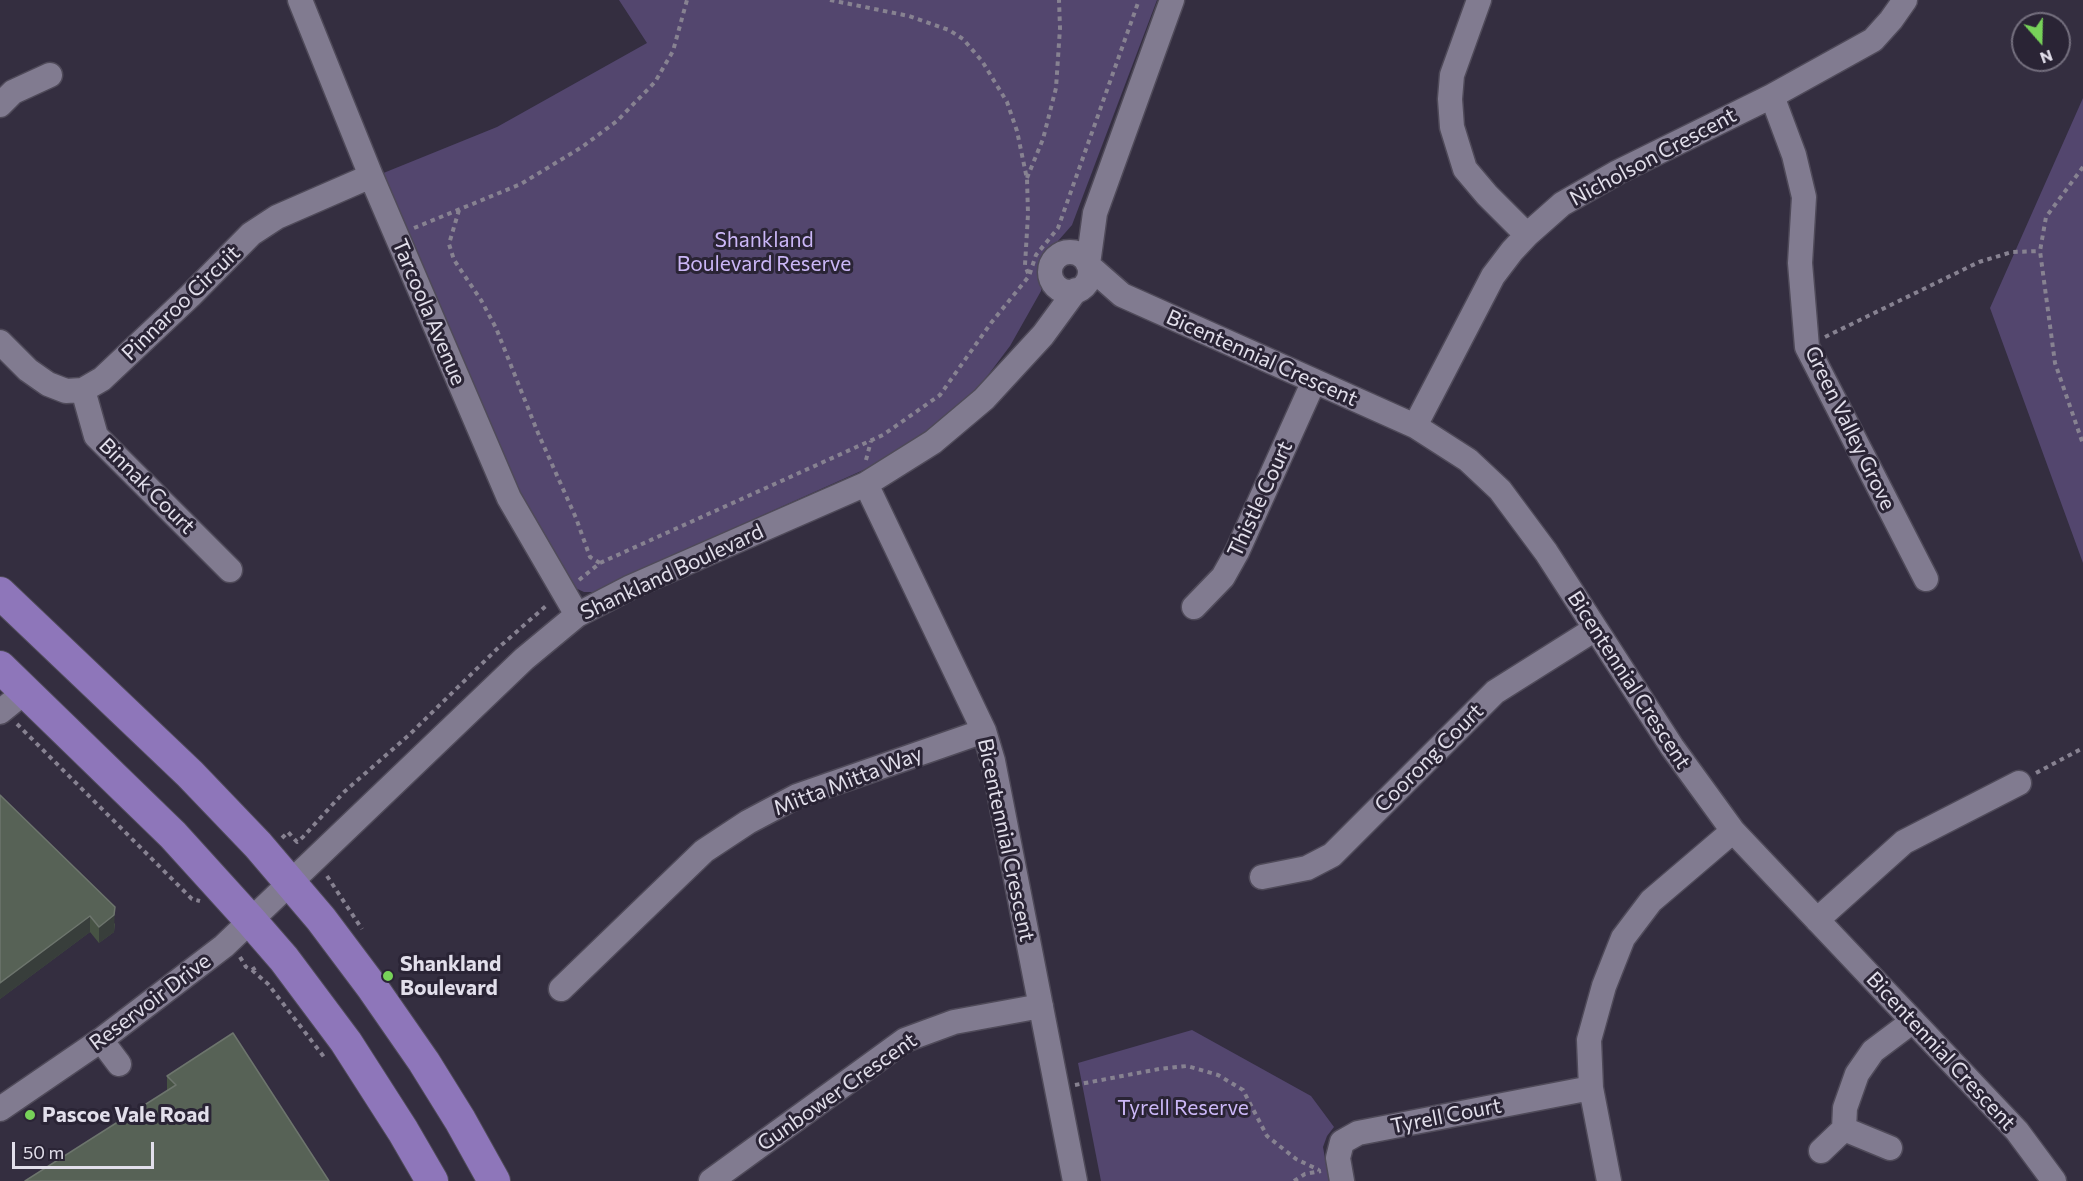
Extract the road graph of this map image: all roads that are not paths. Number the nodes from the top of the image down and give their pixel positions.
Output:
1 (300, 0) edge
2 (1172, 0) edge
3 (1479, 0) edge
4 (1905, 0) edge
5 (52, 76) dead end
6 (1772, 96) junction
7 (0, 105) edge
8 (371, 176) junction
9 (1095, 213) junction
10 (1527, 235) junction
11 (1065, 253) junction
12 (1089, 265) junction
13 (1052, 280) junction
14 (1078, 290) junction
15 (1122, 295) junction
16 (0, 342) edge
17 (1028, 351) junction
18 (1314, 381) junction
19 (83, 390) junction
20 (1415, 426) junction
21 (866, 484) junction
22 (234, 574) dead end
23 (1926, 579) dead end
24 (0, 593) edge
25 (1194, 608) dead end
26 (578, 615) junction
27 (1595, 629) junction
28 (0, 667) edge
29 (26, 692) junction
30 (0, 712) edge
31 (984, 731) junction
32 (2019, 783) road end
33 (1733, 831) junction
34 (1262, 877) dead end
35 (290, 883) junction
36 (1817, 920) junction
37 (251, 921) junction
38 (561, 989) dead end
39 (1041, 1006) junction
40 (1913, 1021) junction
41 (101, 1040) junction
42 (119, 1064) dead end
43 (1591, 1088) junction
44 (0, 1109) edge
45 (1844, 1128) junction
46 (1890, 1148) dead end
47 (1821, 1151) dead end
48 (1335, 1173) edge
49 (431, 1181) edge
50 (494, 1181) edge
51 (711, 1181) edge
52 (1075, 1181) edge
53 (1609, 1181) edge
54 (2054, 1181) edge

1 - 8 street, Tarcoola Avenue
2 - 9 street
3 - 10 street
4 - 6 street, Nicholson Crescent
5 - 7 street
6 - 10 street, Nicholson Crescent
6 - 23 street, Green Valley Grove
8 - 19 street, Pinnaroo Circuit
8 - 26 street, Tarcoola Avenue
9 - 11 street
9 - 12 street
10 - 20 street, Nicholson Crescent
11 - 12 street
11 - 13 street
12 - 14 street
12 - 15 street, Bicentennial Crescent
13 - 14 street
13 - 17 street, Shankland Boulevard
14 - 15 street, Bicentennial Crescent
14 - 17 street, Shankland Boulevard
15 - 18 street, Bicentennial Crescent
16 - 19 street
17 - 21 street, Shankland Boulevard
18 - 20 street, Bicentennial Crescent
18 - 25 street, Thistle Court
19 - 22 street, Binnak Court
20 - 27 street, Bicentennial Crescent
21 - 26 street, Shankland Boulevard
21 - 31 street, Bicentennial Crescent
24 - 35 main road
26 - 35 street, Shankland Boulevard
27 - 33 street, Bicentennial Crescent
27 - 34 street, Coorong Court
28 - 29 main road
29 - 30 street
29 - 37 main road
31 - 38 street, Mitta Mitta Way
31 - 39 street, Bicentennial Crescent
32 - 36 street
33 - 36 street, Bicentennial Crescent
33 - 43 street
35 - 37 street, Reservoir Drive
35 - 50 main road
36 - 40 street, Bicentennial Crescent
37 - 41 street, Reservoir Drive
37 - 49 main road
39 - 51 street, Gunbower Crescent
39 - 52 street, Bicentennial Crescent
40 - 45 street
40 - 54 street, Bicentennial Crescent
41 - 42 street
41 - 44 street, Reservoir Drive
43 - 48 street, Tyrell Court
43 - 53 street
45 - 46 street
45 - 47 street

